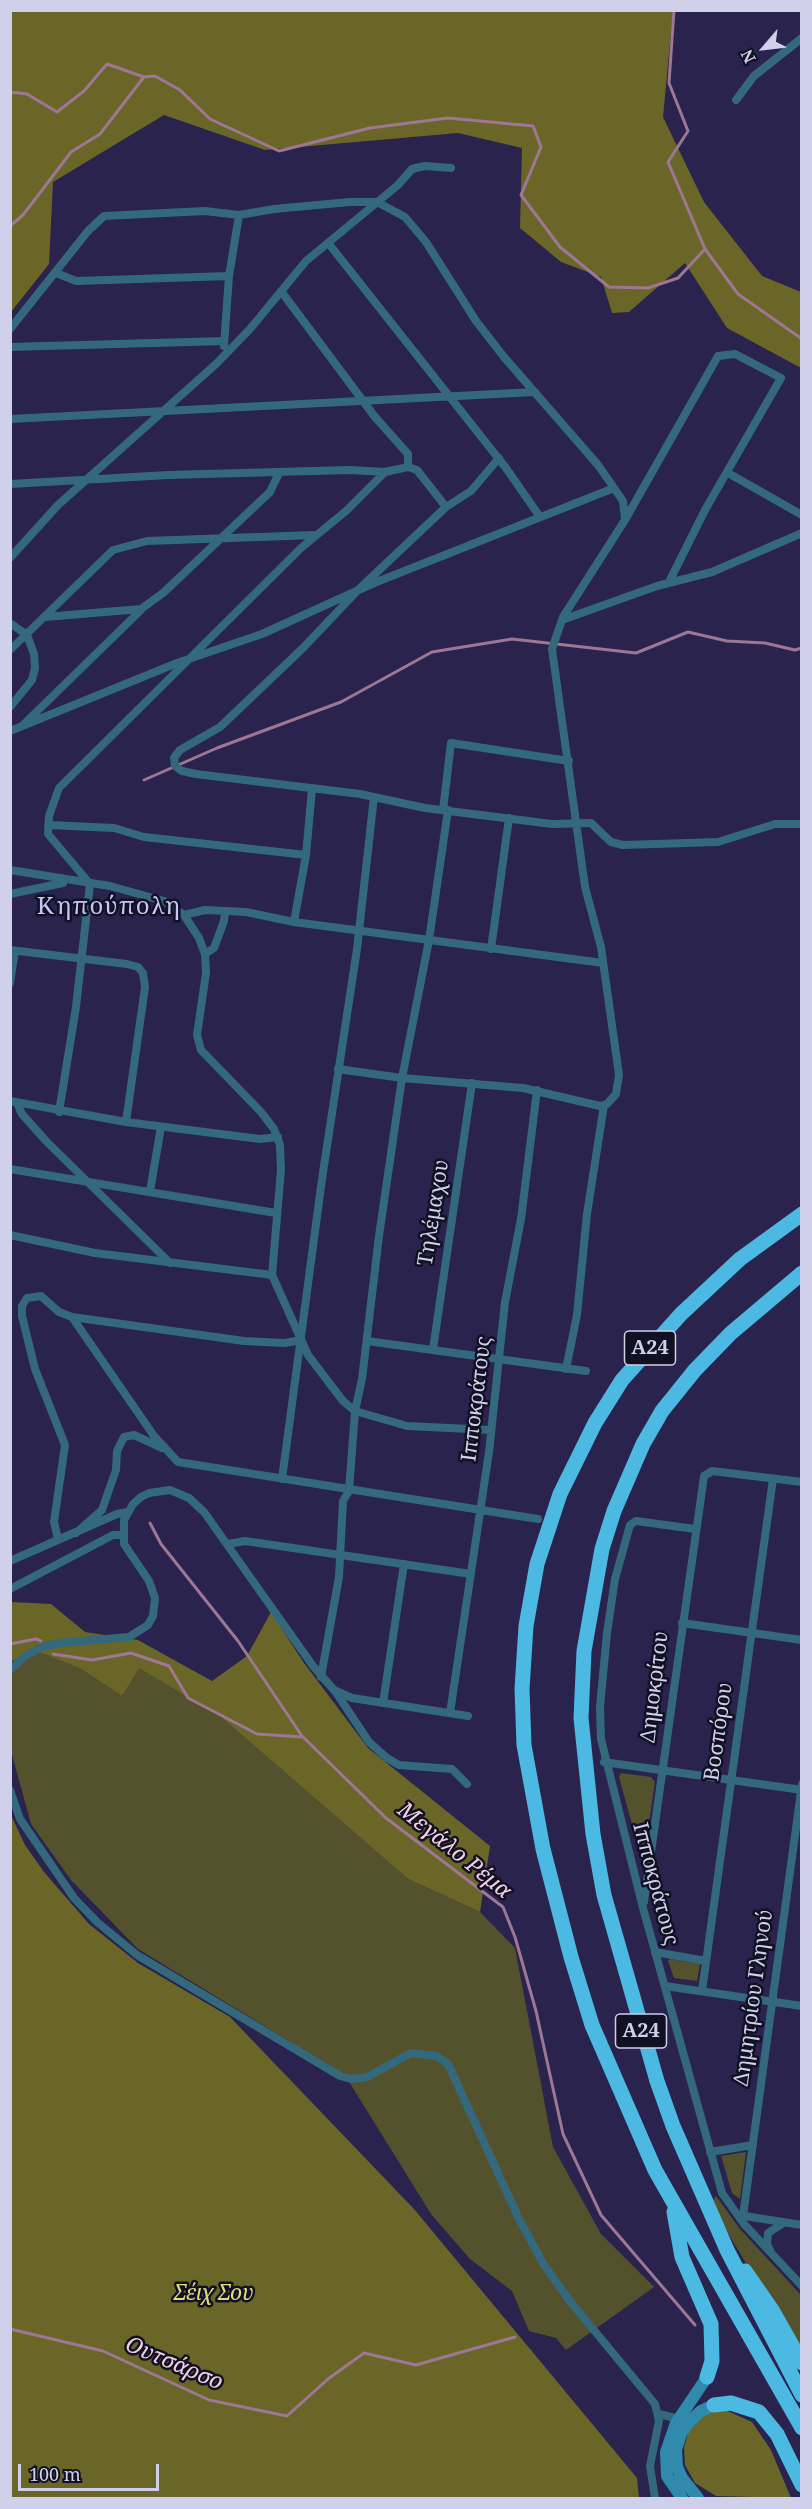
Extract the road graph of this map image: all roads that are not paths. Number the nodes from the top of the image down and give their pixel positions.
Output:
1 (801, 38) edge
2 (736, 100) dead end
3 (451, 168) dead end
4 (377, 202) junction
5 (239, 216) junction
6 (329, 244) junction
7 (56, 273) junction
8 (229, 276) junction
9 (281, 291) junction
10 (10, 329) edge
11 (224, 341) junction
12 (10, 347) edge
13 (224, 356) junction
14 (535, 392) junction
15 (450, 399) junction
16 (366, 402) junction
17 (160, 413) junction
18 (10, 419) edge
19 (499, 458) junction
20 (408, 467) junction
21 (385, 472) junction
22 (279, 473) junction
23 (728, 473) junction
24 (86, 479) junction
25 (10, 484) edge
26 (614, 488) junction
27 (446, 507) junction
28 (801, 515) edge
29 (540, 517) junction
30 (625, 520) junction
31 (801, 533) edge
32 (315, 535) junction
33 (222, 538) junction
34 (10, 558) edge
35 (669, 582) junction
36 (358, 590) junction
37 (141, 609) junction
38 (45, 617) junction
39 (562, 620) junction
40 (10, 623) edge
41 (27, 635) junction
42 (10, 650) edge
43 (193, 657) junction
44 (10, 707) edge
45 (21, 727) junction
46 (10, 731) edge
47 (569, 761) junction
48 (312, 789) junction
49 (374, 797) junction
50 (446, 810) junction
51 (509, 818) junction
52 (578, 823) junction
53 (801, 824) edge
54 (48, 825) junction
55 (306, 855) junction
56 (10, 870) edge
57 (70, 882) junction
58 (90, 884) junction
59 (10, 894) edge
60 (225, 911) junction
61 (184, 915) junction
62 (294, 922) junction
63 (359, 930) junction
64 (429, 940) junction
65 (491, 949) junction
66 (13, 951) edge
67 (205, 954) junction
68 (82, 960) junction
69 (603, 963) junction
70 (10, 983) edge
71 (338, 1069) junction
72 (402, 1078) junction
73 (472, 1083) junction
74 (537, 1090) junction
75 (14, 1102) edge
76 (604, 1105) junction
77 (59, 1112) junction
78 (126, 1122) junction
79 (160, 1126) junction
80 (278, 1137) junction
81 (10, 1169) edge
82 (88, 1181) junction
83 (150, 1191) junction
84 (276, 1213) junction
85 (801, 1214) edge
86 (10, 1234) edge
87 (170, 1263) junction
88 (801, 1273) edge
89 (272, 1275) junction
90 (72, 1317) junction
91 (301, 1340) junction
92 (367, 1341) junction
93 (433, 1349) junction
94 (500, 1360) junction
95 (566, 1369) junction
96 (586, 1371) dead end
97 (355, 1410) junction
98 (491, 1430) junction
99 (165, 1449) junction
100 (282, 1479) junction
101 (773, 1479) junction
102 (801, 1482) edge
103 (349, 1491) junction
104 (480, 1510) junction
105 (127, 1512) junction
106 (538, 1519) dead end
107 (696, 1529) junction
108 (76, 1533) junction
109 (122, 1535) junction
110 (58, 1539) junction
111 (228, 1544) junction
112 (340, 1555) junction
113 (10, 1561) edge
114 (404, 1564) junction
115 (471, 1574) junction
116 (10, 1589) edge
117 (682, 1623) junction
118 (751, 1633) junction
119 (801, 1640) edge
120 (10, 1670) edge
121 (321, 1677) junction
122 (334, 1690) junction
123 (383, 1703) junction
124 (450, 1713) junction
125 (468, 1716) dead end
126 (604, 1762) junction
127 (663, 1772) junction
128 (730, 1781) junction
129 (467, 1784) dead end
130 (801, 1788) edge
131 (10, 1790) edge
132 (643, 1908) junction
133 (655, 1952) junction
134 (706, 1961) junction
135 (665, 1986) junction
136 (702, 1991) junction
137 (772, 2002) junction
138 (801, 2006) edge
139 (753, 2145) junction
140 (710, 2152) junction
141 (672, 2201) junction
142 (740, 2215) junction
143 (783, 2223) junction
144 (801, 2225) edge
145 (728, 2250) junction
146 (774, 2257) junction
147 (801, 2286) edge
148 (801, 2363) edge
149 (706, 2377) joint
150 (801, 2395) edge
151 (714, 2405) joint
152 (659, 2414) junction
153 (679, 2419) junction
154 (801, 2428) edge
155 (801, 2485) edge
156 (655, 2499) edge
157 (682, 2499) edge
158 (698, 2499) edge

1 - 2 street
3 - 4 street
4 - 5 street
4 - 6 street
4 - 14 street
5 - 7 street
5 - 8 street
6 - 9 street
6 - 15 street
7 - 8 street
7 - 10 street
8 - 11 street
9 - 13 street
9 - 16 street
11 - 12 street
11 - 13 street
13 - 17 street
14 - 15 street
14 - 26 street
15 - 16 street
15 - 19 street
16 - 17 street
16 - 20 street
17 - 18 street
17 - 24 street
19 - 27 street
19 - 29 street
20 - 21 street
20 - 27 street
21 - 22 street
21 - 32 street
22 - 24 street
22 - 33 street
23 - 28 street
23 - 30 street
23 - 35 street
24 - 25 street
24 - 34 street
26 - 29 street
26 - 30 street
27 - 36 street
29 - 36 street
30 - 39 street
31 - 35 street
32 - 33 street
32 - 43 street
33 - 37 street
33 - 38 street
35 - 39 street
36 - 43 street
36 - 48 street
37 - 38 street
37 - 45 street
38 - 41 street
39 - 47 street
40 - 41 street
41 - 42 street
41 - 44 street
43 - 45 street
43 - 54 street
45 - 46 street
47 - 50 street
47 - 52 street
48 - 49 street
48 - 55 street
49 - 50 street
49 - 63 street
50 - 51 street
50 - 64 street
51 - 52 street
51 - 65 street
52 - 53 street
52 - 69 street
54 - 55 street
54 - 58 street
55 - 62 street
56 - 57 street
57 - 58 street
57 - 59 street
58 - 61 street
58 - 68 street
60 - 61 street
60 - 62 street
60 - 67 street
61 - 67 street
62 - 63 street
63 - 64 street
63 - 71 street
64 - 65 street
64 - 72 street
65 - 69 street
66 - 68 street
66 - 70 street
67 - 80 street
68 - 77 street
68 - 78 street
69 - 76 street
71 - 72 street
71 - 91 street
72 - 73 street
72 - 92 street
73 - 74 street
73 - 93 street, Τηλέμαχου
74 - 76 street
74 - 94 street, Ιπποκράτους
75 - 77 street
75 - 82 street
76 - 95 street
77 - 78 street
78 - 79 street
79 - 80 street
79 - 83 street
80 - 84 street
81 - 82 street
82 - 83 street
82 - 87 street
83 - 84 street
84 - 89 street
85 - 141 highway, Α24
86 - 87 street
87 - 89 street
88 - 145 highway, Α24
89 - 91 street
90 - 91 street
90 - 99 street
90 - 110 street
91 - 97 street
91 - 100 street
92 - 93 street
92 - 97 street
93 - 94 street
94 - 95 street
94 - 98 street, Ιπποκράτους
95 - 96 street
97 - 98 street
97 - 103 street
98 - 104 street, Ιπποκράτους
99 - 100 street
99 - 108 street
100 - 103 street
101 - 102 street
101 - 107 street, Δημοκρίτου
101 - 118 street, Βοσπόρου
103 - 104 street
103 - 112 street
104 - 106 street
104 - 115 street, Ιπποκράτους
105 - 108 street
105 - 109 street
105 - 111 street
107 - 117 street, Δημοκρίτου
107 - 126 street, Ιπποκράτους
108 - 110 street
109 - 116 street
109 - 120 street
110 - 113 street
111 - 112 street
111 - 121 street
112 - 114 street
112 - 121 street
114 - 115 street
114 - 123 street
115 - 124 street, Ιπποκράτους
117 - 118 street
117 - 127 street, Δημοκρίτου
118 - 119 street
118 - 128 street, Βοσπόρου
121 - 122 street
122 - 123 street
122 - 129 street
123 - 124 street
124 - 125 street
126 - 127 street
126 - 132 street, Ιπποκράτους
127 - 128 street
127 - 132 street, Δημοκρίτου
128 - 130 street
128 - 134 street, Βοσπόρου
130 - 137 street, Δημητρίου Γληνού
131 - 152 street
132 - 133 street, Ιπποκράτους
133 - 134 street
133 - 135 street, Ιπποκράτους
134 - 136 street, Βοσπόρου
135 - 136 street
135 - 140 street, Ιπποκράτους
136 - 137 street
137 - 138 street
137 - 139 street, Δημητρίου Γληνού
139 - 140 street
139 - 142 street, Δημητρίου Γληνού
140 - 142 street, Ιπποκράτους
141 - 149 highway
141 - 154 highway, Α24
142 - 143 street
142 - 146 street, Ιπποκράτους
143 - 144 street
143 - 146 street
145 - 148 highway
145 - 150 highway, Α24
146 - 147 street, Ιπποκράτους
149 - 153 main road
151 - 155 highway
151 - 158 main road
152 - 153 street
152 - 156 street
153 - 157 main road

